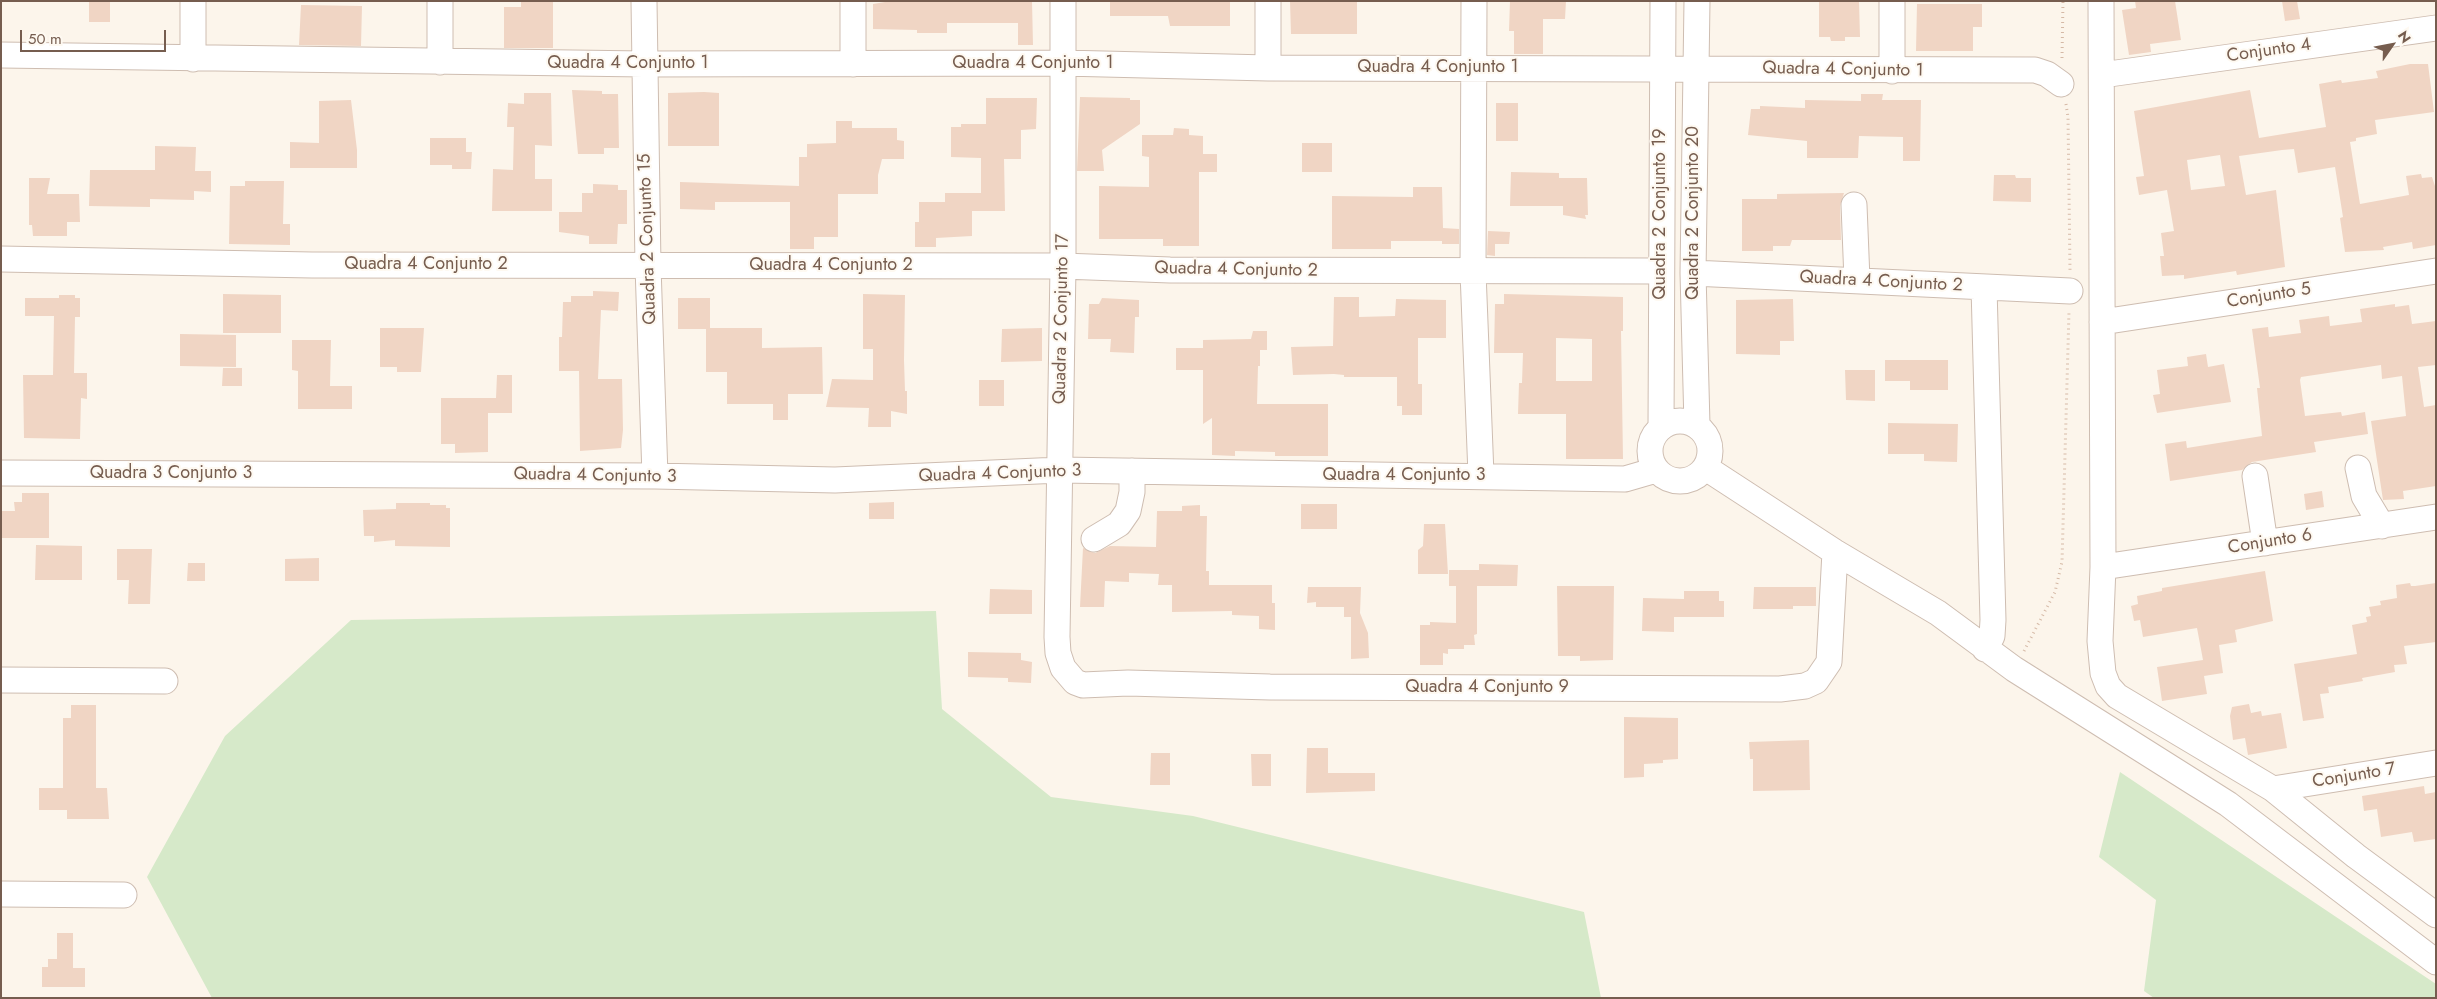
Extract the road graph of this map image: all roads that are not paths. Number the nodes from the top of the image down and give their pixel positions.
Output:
1 (193, 1) edge
2 (440, 1) edge
3 (644, 1) edge
4 (853, 1) edge
5 (1063, 1) edge
6 (1268, 1) edge
7 (1474, 1) edge
8 (1663, 1) edge
9 (1697, 1) edge
10 (1892, 1) edge
11 (2101, 1) edge
12 (2436, 28) edge
13 (1, 55) edge
14 (193, 59) junction
15 (440, 62) junction
16 (1063, 63) junction
17 (644, 64) junction
18 (853, 64) junction
19 (1268, 68) junction
20 (1474, 68) junction
21 (1696, 68) junction
22 (1662, 69) junction
23 (1892, 71) junction
24 (2102, 75) junction
25 (2061, 84) road end
26 (1854, 205) dead end
27 (1, 259) edge
28 (648, 266) junction
29 (1063, 266) junction
30 (2436, 271) edge
31 (1472, 272) junction
32 (1660, 272) junction
33 (1693, 273) junction
34 (1857, 280) junction
35 (1984, 287) junction
36 (2070, 291) road end
37 (2102, 322) junction
38 (1697, 425) junction
39 (1661, 427) junction
40 (1706, 468) junction
41 (2358, 468) dead end
42 (1060, 470) junction
43 (1656, 470) junction
44 (1132, 471) junction
45 (1, 473) edge
46 (341, 474) joint
47 (1480, 475) junction
48 (655, 476) junction
49 (2255, 476) dead end
50 (2436, 518) edge
51 (2382, 526) junction
52 (1094, 539) dead end
53 (2265, 543) junction
54 (1835, 552) junction
55 (2103, 567) junction
56 (1057, 637) joint
57 (1986, 649) junction
58 (1, 680) edge
59 (165, 681) dead end
60 (2436, 763) edge
61 (2273, 789) junction
62 (1, 894) edge
63 (124, 895) dead end
64 (2436, 915) edge
65 (2436, 962) edge

1 - 14 street
2 - 15 street
3 - 17 street, Quadra 2 Conjunto 15
4 - 18 street
5 - 16 street, Quadra 2 Conjunto 17
6 - 19 street
7 - 20 street
8 - 22 street, Quadra 2 Conjunto 19
9 - 21 street, Quadra 2 Conjunto 20
10 - 23 street
11 - 24 street
12 - 24 street, Conjunto 4
13 - 14 street, Quadra 4 Conjunto 1
14 - 15 street, Quadra 4 Conjunto 1
15 - 17 street, Quadra 4 Conjunto 1
16 - 18 street, Quadra 4 Conjunto 1
16 - 19 street, Quadra 4 Conjunto 1
16 - 29 street, Quadra 2 Conjunto 17
17 - 18 street, Quadra 4 Conjunto 1
17 - 28 street, Quadra 2 Conjunto 15
19 - 20 street, Quadra 4 Conjunto 1
20 - 22 street, Quadra 4 Conjunto 1
20 - 31 street
21 - 22 street, Quadra 4 Conjunto 1
21 - 23 street, Quadra 4 Conjunto 1
21 - 33 street, Quadra 2 Conjunto 20
22 - 32 street, Quadra 2 Conjunto 19
23 - 25 street, Quadra 4 Conjunto 1
24 - 37 street
26 - 34 street
27 - 28 street, Quadra 4 Conjunto 2
28 - 29 street, Quadra 4 Conjunto 2
28 - 48 street, Quadra 2 Conjunto 15
29 - 31 street, Quadra 4 Conjunto 2
29 - 42 street, Quadra 2 Conjunto 17
30 - 37 street, Conjunto 5
31 - 32 street, Quadra 4 Conjunto 2
31 - 47 street
32 - 39 street, Quadra 2 Conjunto 19
33 - 34 street, Quadra 4 Conjunto 2
33 - 38 street, Quadra 2 Conjunto 20
34 - 35 street, Quadra 4 Conjunto 2
35 - 36 street, Quadra 4 Conjunto 2
35 - 57 street
37 - 55 street
38 - 39 street
38 - 40 street
39 - 43 street
40 - 43 street
40 - 54 street
41 - 51 street
42 - 44 street, Quadra 4 Conjunto 3
42 - 48 street, Quadra 4 Conjunto 3
42 - 56 street, Quadra 2 Conjunto 17
43 - 47 street, Quadra 4 Conjunto 3
44 - 47 street, Quadra 4 Conjunto 3
44 - 52 street
45 - 46 street, Quadra 3 Conjunto 3
46 - 48 street, Quadra 4 Conjunto 3
49 - 53 street
50 - 51 street, Conjunto 6
51 - 53 street, Conjunto 6
53 - 55 street, Conjunto 6
54 - 56 street, Quadra 4 Conjunto 9
54 - 57 street
55 - 61 street
57 - 65 street
58 - 59 street
60 - 61 street, Conjunto 7
61 - 64 street
62 - 63 street

